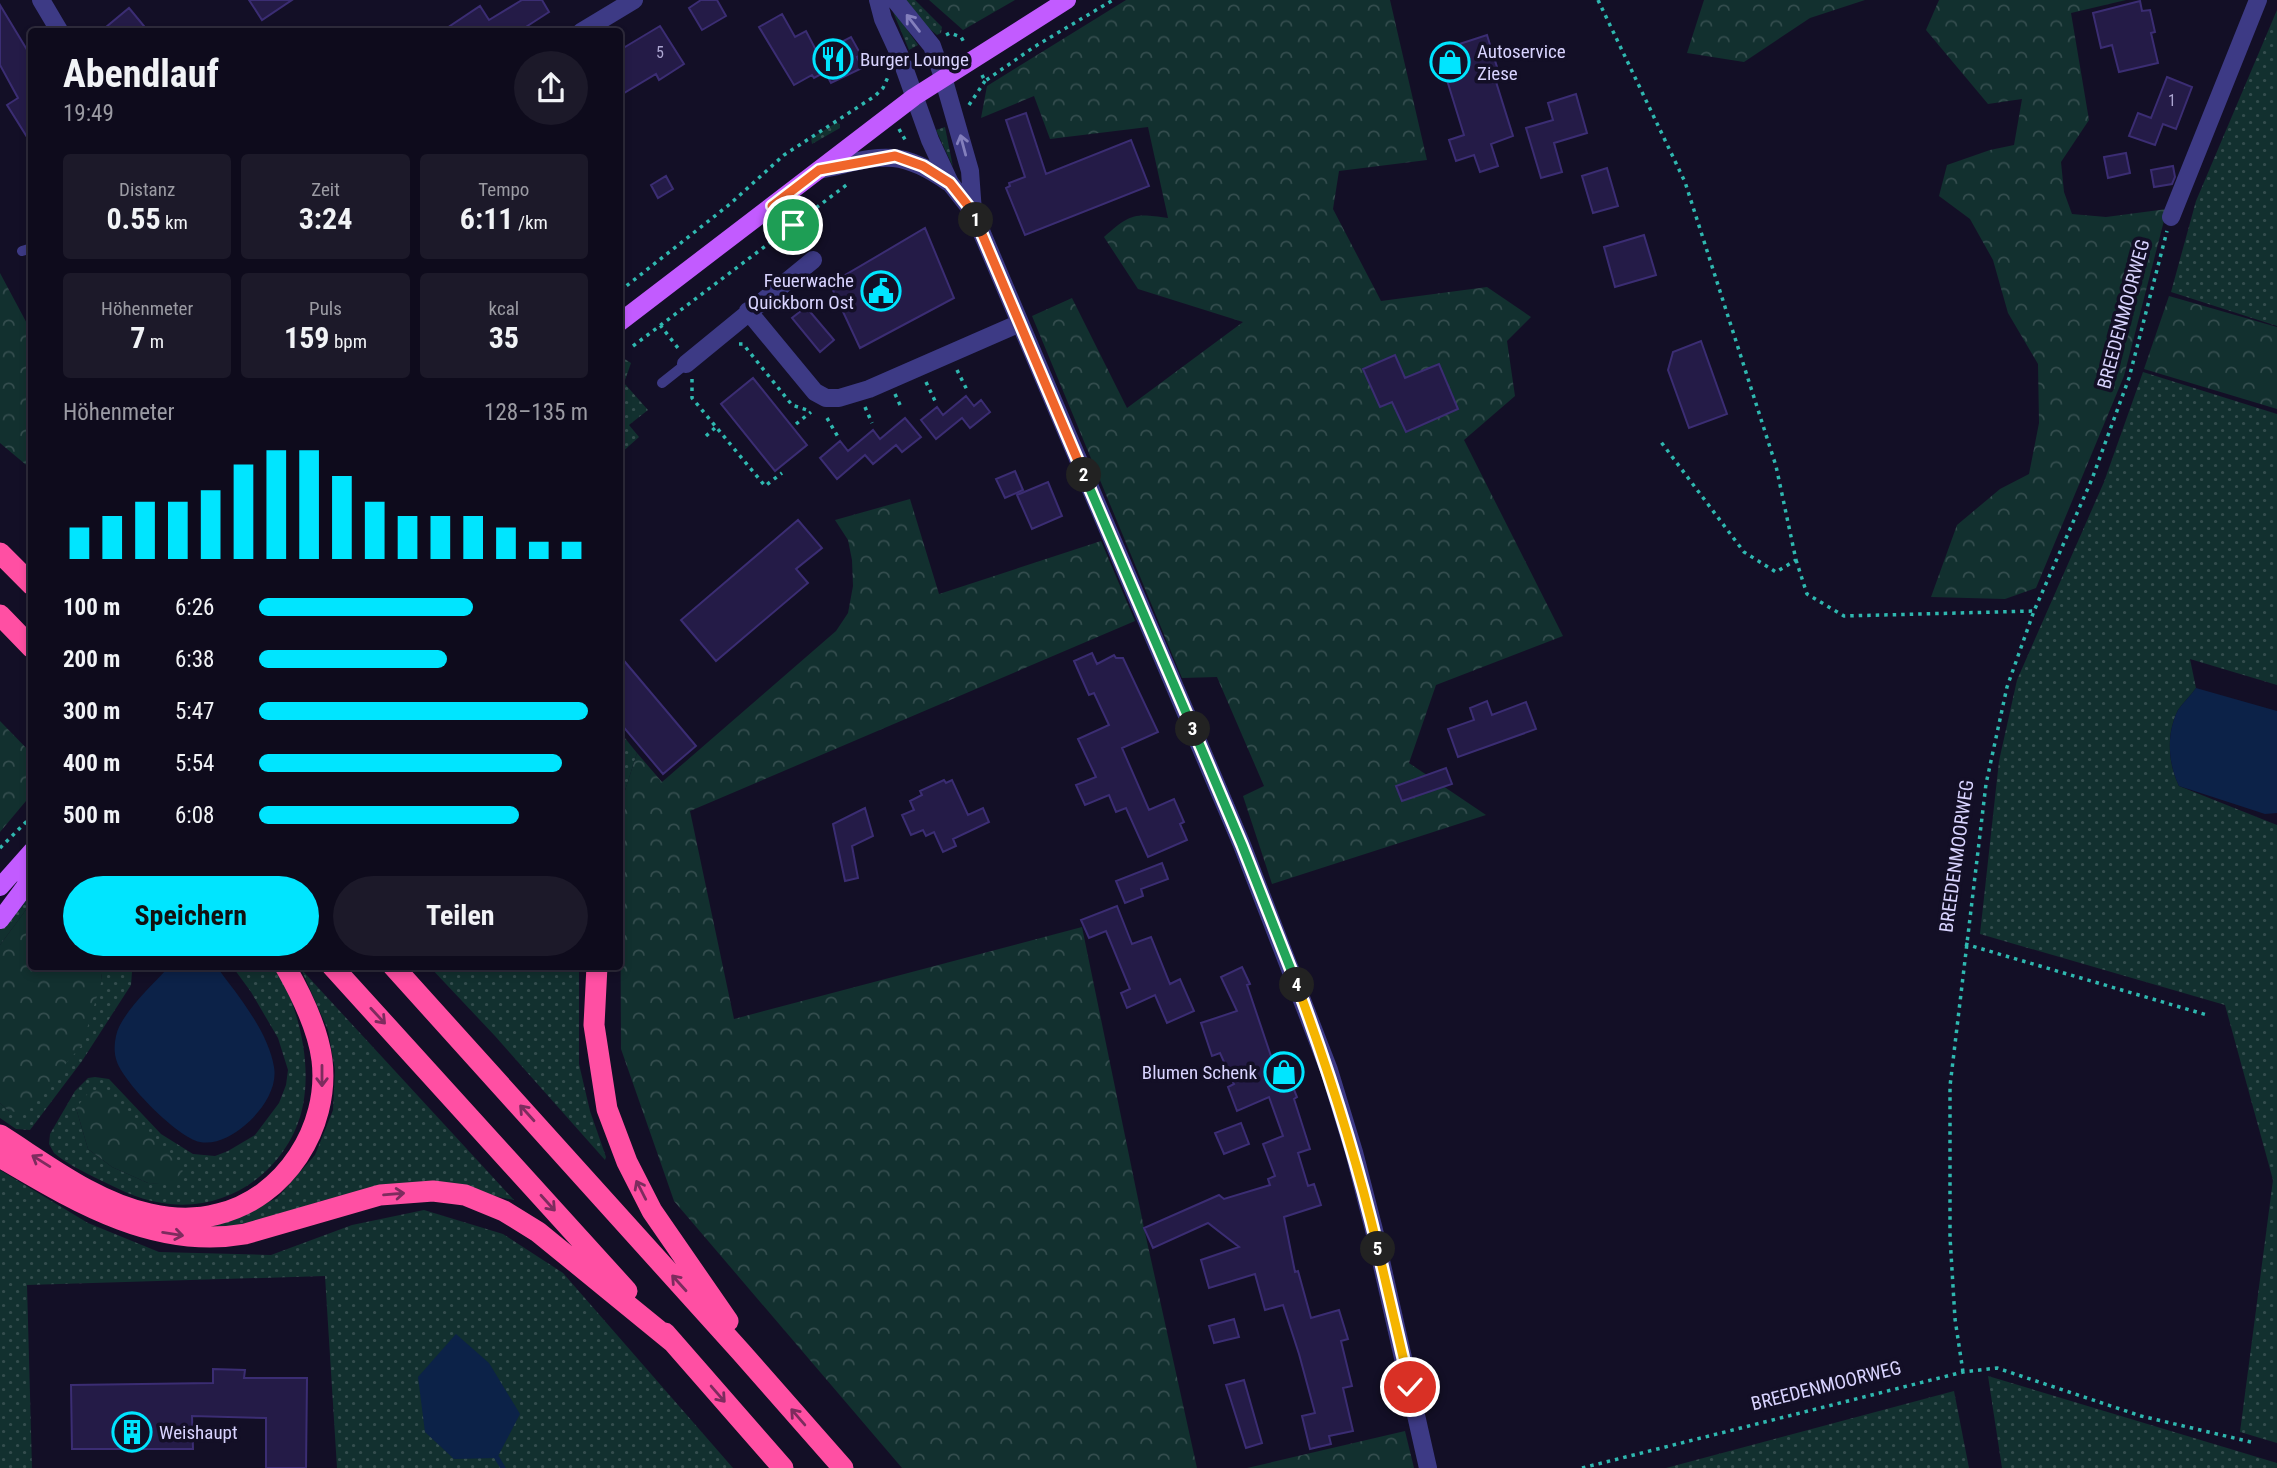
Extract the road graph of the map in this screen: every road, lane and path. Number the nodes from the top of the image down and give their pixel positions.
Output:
1 (41, 0) edge
2 (634, 0) edge
3 (878, 0) edge
4 (895, 0) edge
5 (1067, 0) edge
6 (1598, 0) edge
7 (2258, 0) edge
8 (58, 28) edge
9 (588, 28) edge
10 (961, 37) dead end
11 (932, 46) junction
12 (902, 62) junction
13 (943, 78) junction
14 (914, 97) junction
15 (819, 170) junction
16 (854, 179) dead end
17 (950, 183) junction
18 (772, 206) junction
19 (973, 212) junction
20 (2171, 218) joint
21 (789, 228) junction
22 (813, 260) joint
23 (623, 289) edge
24 (748, 311) junction
25 (623, 320) edge
26 (1020, 323) junction
27 (660, 325) junction
28 (733, 344) dead end
29 (633, 346) dead end
30 (953, 362) dead end
31 (689, 368) junction
32 (923, 376) dead end
33 (662, 383) dead end
34 (967, 390) dead end
35 (863, 402) dead end
36 (936, 403) dead end
37 (811, 412) junction
38 (872, 423) dead end
39 (796, 424) dead end
40 (716, 427) junction
41 (706, 436) dead end
42 (838, 437) dead end
43 (1661, 442) dead end
44 (782, 473) dead end
45 (0, 553) edge
46 (1796, 560) junction
47 (28, 581) edge
48 (2034, 611) junction
49 (0, 615) edge
50 (28, 644) edge
51 (28, 820) edge
52 (0, 848) edge
53 (28, 856) edge
54 (28, 880) edge
55 (0, 887) edge
56 (0, 919) edge
57 (1965, 944) junction
58 (287, 970) edge
59 (336, 970) edge
60 (397, 970) edge
61 (597, 970) edge
62 (2207, 1015) dead end
63 (0, 1135) edge
64 (0, 1157) edge
65 (674, 1342) junction
66 (741, 1352) junction
67 (1963, 1372) junction
68 (2251, 1442) dead end
69 (783, 1468) edge
70 (843, 1468) edge
71 (1428, 1468) edge
72 (1582, 1468) edge

1 - 8 street
2 - 9 street
3 - 12 street
11 -> 4 street
5 - 13 main road
6 - 46 path
7 - 20 street
10 - 11 path
11 - 13 street
12 - 14 street
12 - 23 path
13 - 14 main road
19 -> 13 street
14 - 15 main road
14 - 17 street
15 - 17 street
15 - 18 main road
16 - 21 path
17 - 19 street
18 - 21 path
18 - 25 main road
19 - 26 street
20 - 48 path, BREEDENMOORWEG
21 - 22 path
21 - 27 path
22 - 24 street
24 - 26 street
24 - 31 street
26 - 71 street
27 - 29 path
27 - 31 path
28 - 37 path
30 - 34 path
31 - 33 lane
31 - 40 path
32 - 36 path
35 - 38 path
37 - 39 path
37 - 42 path
40 - 41 path
40 - 44 path
43 - 46 path
45 - 47 highway
46 - 48 path
48 - 57 path, BREEDENMOORWEG
49 - 50 highway
51 - 52 path
53 - 55 main road
54 - 56 main road
57 - 62 path
57 - 67 path, BREEDENMOORWEG
58 -> 63 highway
59 -> 65 highway
66 -> 60 highway
66 -> 61 highway
64 -> 65 highway
65 -> 69 highway
70 -> 66 highway
67 - 68 path
67 - 72 path, BREEDENMOORWEG

